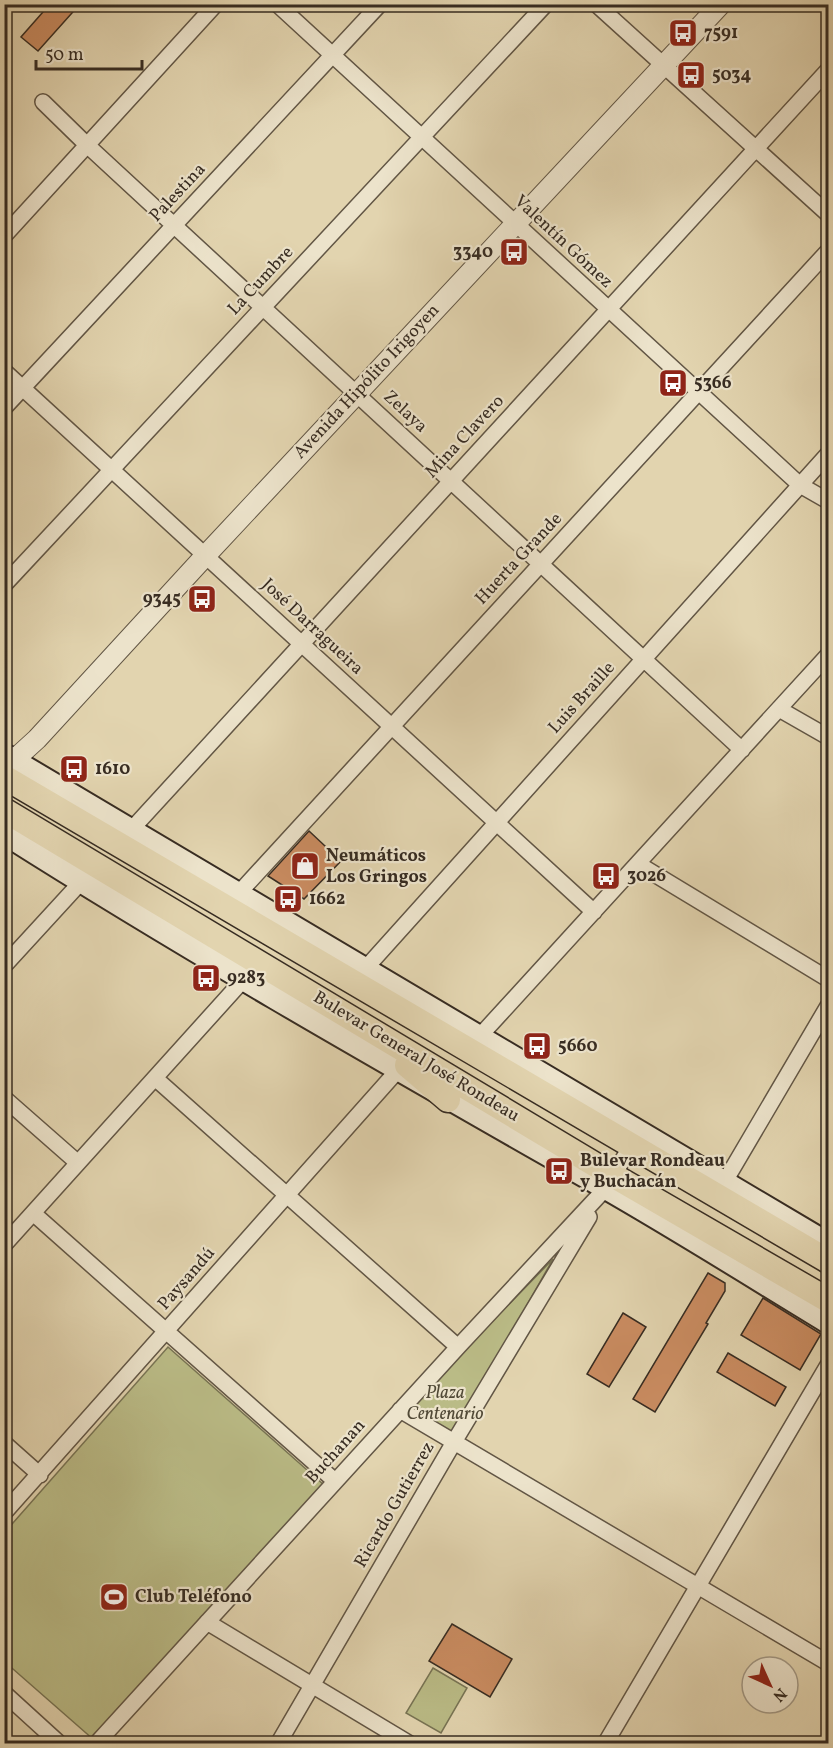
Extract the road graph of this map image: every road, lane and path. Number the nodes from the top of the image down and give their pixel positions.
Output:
1 (216, 4) edge
2 (277, 4) edge
3 (380, 4) edge
4 (546, 4) edge
5 (596, 4) edge
6 (721, 4) edge
7 (332, 56) junction
8 (664, 64) junction
9 (828, 70) edge
10 (44, 102) dead end
11 (421, 138) junction
12 (87, 145) junction
13 (756, 149) junction
14 (828, 214) edge
15 (515, 224) junction
16 (174, 226) junction
17 (4, 236) edge
18 (828, 251) edge
19 (263, 308) junction
20 (608, 310) junction
21 (4, 371) edge
22 (22, 389) junction
23 (698, 393) junction
24 (356, 394) junction
25 (4, 408) edge
26 (828, 454) edge
27 (111, 470) junction
28 (451, 481) junction
29 (800, 485) junction
30 (828, 501) edge
31 (206, 555) junction
32 (541, 564) junction
33 (4, 585) edge
34 (302, 644) junction
35 (828, 655) edge
36 (644, 659) junction
37 (779, 709) junction
38 (392, 727) junction
39 (828, 737) edge
40 (742, 750) junction
41 (6, 766) edge
42 (4, 810) edge
43 (497, 823) junction
44 (131, 830) junction
45 (4, 833) edge
46 (176, 857) junction
47 (638, 864) junction
48 (81, 882) junction
49 (238, 894) junction
50 (209, 896) junction
51 (594, 912) junction
52 (4, 966) edge
53 (365, 969) junction
54 (244, 979) junction
55 (828, 979) edge
56 (828, 1006) edge
57 (347, 1016) junction
58 (479, 1037) junction
59 (398, 1070) junction
60 (155, 1078) junction
61 (4, 1098) edge
62 (448, 1100) junction
63 (635, 1139) junction
64 (78, 1164) junction
65 (610, 1182) junction
66 (724, 1183) junction
67 (288, 1194) junction
68 (33, 1213) junction
69 (570, 1237) junction
70 (825, 1243) edge
71 (4, 1245) edge
72 (828, 1261) edge
73 (828, 1300) edge
74 (828, 1322) edge
75 (166, 1332) junction
76 (458, 1347) junction
77 (828, 1365) edge
78 (400, 1410) junction
79 (454, 1442) junction
80 (4, 1443) edge
81 (40, 1475) junction
82 (335, 1481) junction
83 (4, 1513) edge
84 (698, 1586) junction
85 (207, 1622) junction
86 (828, 1663) edge
87 (312, 1686) junction
88 (4, 1693) edge
89 (60, 1743) edge
90 (96, 1743) edge
91 (278, 1743) edge
92 (410, 1743) edge
93 (605, 1743) edge

1 - 12 street
2 - 7 street, Valentín Gómez
3 - 7 street, Palestina
4 - 11 street, La Cumbre
5 - 8 street
6 - 8 street, Avenida Hipólito Irigoyen
7 - 11 street, Valentín Gómez
7 - 16 street, Palestina
8 - 13 street
8 - 15 street, Avenida Hipólito Irigoyen
9 - 13 street, Mina Clavero
10 - 12 street, Zelaya
11 - 15 street, Valentín Gómez
11 - 19 street, La Cumbre
12 - 16 street, Zelaya
12 - 17 street
13 - 14 street
13 - 20 street, Mina Clavero
15 - 20 street, Valentín Gómez
15 - 24 street, Avenida Hipólito Irigoyen
16 - 19 street, Zelaya
16 - 22 street, Palestina
18 - 23 street, Huerta Grande
19 - 24 street, Zelaya
19 - 27 street, La Cumbre
20 - 23 street, Valentín Gómez
20 - 28 street, Mina Clavero
21 - 22 street, José Darragueira
22 - 25 street, Palestina
22 - 27 street, José Darragueira
23 - 29 street, Valentín Gómez
23 - 32 street, Huerta Grande
24 - 28 street, Zelaya
24 - 31 street, Avenida Hipólito Irigoyen
26 - 29 street, Luis Braille
27 - 31 street, José Darragueira
27 - 33 street, La Cumbre
28 - 32 street, Zelaya
28 - 34 street, Mina Clavero
29 - 30 street, Valentín Gómez
29 - 36 street, Luis Braille
31 - 34 street, José Darragueira
31 - 41 street, Avenida Hipólito Irigoyen
32 - 36 street, Zelaya
32 - 38 street, Huerta Grande
34 - 38 street, José Darragueira
34 - 44 street, Mina Clavero
35 - 37 street
36 - 40 street, Zelaya
36 - 43 street, Luis Braille
37 - 39 street
37 - 40 street
38 - 43 street, José Darragueira
38 - 49 street, Huerta Grande
40 - 47 street
41 - 44 main road, Bulevar General José Rondeau
41 - 50 main road, Bulevar General José Rondeau
42 - 57 main road, Bulevar General José Rondeau
43 - 51 street, José Darragueira
43 - 53 street, Luis Braille
44 - 46 main road, Bulevar General José Rondeau
45 - 48 main road, Bulevar General José Rondeau
46 - 49 main road, Bulevar General José Rondeau
46 - 50 main road
47 - 51 street
47 - 55 street
48 - 52 street
48 - 54 main road, Bulevar General José Rondeau
49 - 53 main road, Bulevar General José Rondeau
50 - 63 main road, Bulevar General José Rondeau
51 - 58 street
53 - 58 main road, Bulevar General José Rondeau
54 - 59 main road, Bulevar General José Rondeau
54 - 60 street
56 - 66 street
57 - 62 main road
57 - 65 main road, Bulevar General José Rondeau
58 - 63 main road, Bulevar General José Rondeau
59 - 62 main road, Bulevar General José Rondeau
59 - 67 street, Paysandú
60 - 64 street
60 - 67 street
61 - 64 street
62 - 65 main road, Bulevar General José Rondeau
63 - 65 street, Ricardo Gutierrez
63 - 66 main road, Bulevar General José Rondeau
63 - 72 main road, Bulevar General José Rondeau
64 - 68 street
65 - 69 street, Ricardo Gutierrez
65 - 73 main road, Bulevar General José Rondeau
65 - 74 main road, Bulevar General José Rondeau
66 - 70 main road, Bulevar General José Rondeau
67 - 75 street, Paysandú
67 - 76 street
68 - 71 street
68 - 75 street
69 - 76 street, Buchanan
69 - 79 street, Ricardo Gutierrez
75 - 81 street, Paysandú
75 - 82 street
76 - 78 street, Buchanan
77 - 84 street
78 - 79 street
78 - 82 street, Buchanan
79 - 84 street
79 - 87 street, Ricardo Gutierrez
80 - 81 street
81 - 83 street, Paysandú
82 - 85 street, Buchanan
84 - 86 street
84 - 93 street
85 - 87 street
85 - 90 street, Buchanan
87 - 91 street, Ricardo Gutierrez
87 - 92 street
88 - 89 street

